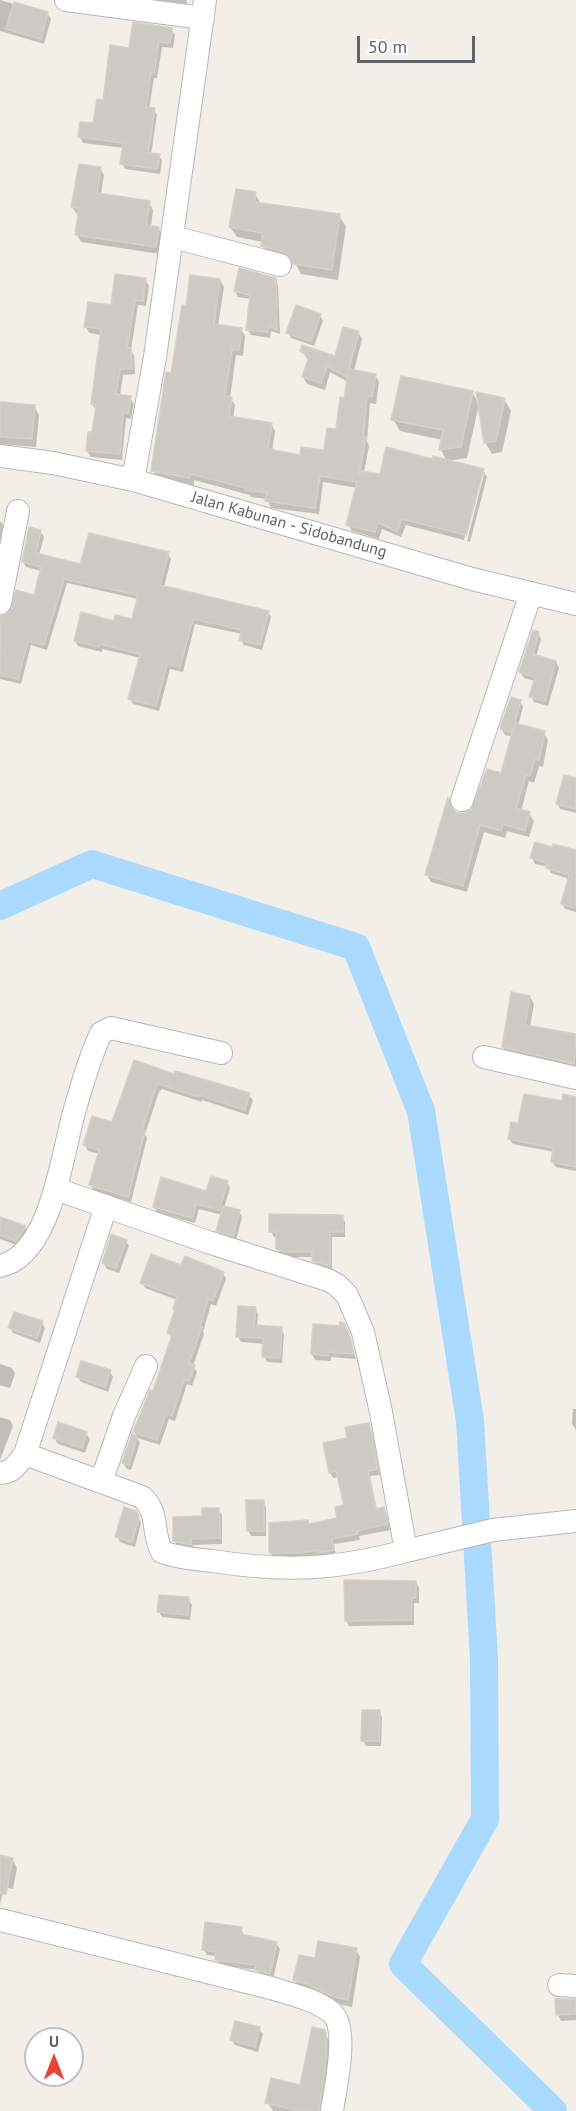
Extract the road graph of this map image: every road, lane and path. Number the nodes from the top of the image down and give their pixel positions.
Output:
1 (66, 0) edge
2 (204, 9) edge
3 (172, 237) junction
4 (280, 265) dead end
5 (0, 456) edge
6 (133, 480) junction
7 (18, 511) dead end
8 (5, 550) edge
9 (0, 603) edge
10 (576, 604) edge
11 (524, 613) junction
12 (462, 800) dead end
13 (221, 1053) dead end
14 (484, 1057) dead end
15 (576, 1078) edge
16 (56, 1189) junction
17 (106, 1206) junction
18 (0, 1266) edge
19 (146, 1366) dead end
20 (25, 1454) junction
21 (0, 1473) edge
22 (101, 1482) junction
23 (576, 1521) edge
24 (406, 1551) junction
25 (0, 1920) edge
26 (332, 2111) edge

1 - 2 street
2 - 3 street
3 - 4 street
3 - 6 street
5 - 6 street, Jalan Kabunan - Sidobandung
6 - 11 street, Jalan Kabunan - Sidobandung
7 - 8 street
8 - 9 street
10 - 11 street, Jalan Kabunan - Sidobandung
11 - 12 street
13 - 16 street
14 - 15 street
16 - 17 street
16 - 18 street
17 - 20 street
17 - 24 street
19 - 22 street
20 - 21 street
20 - 22 street
22 - 24 street
23 - 24 street
25 - 26 street

